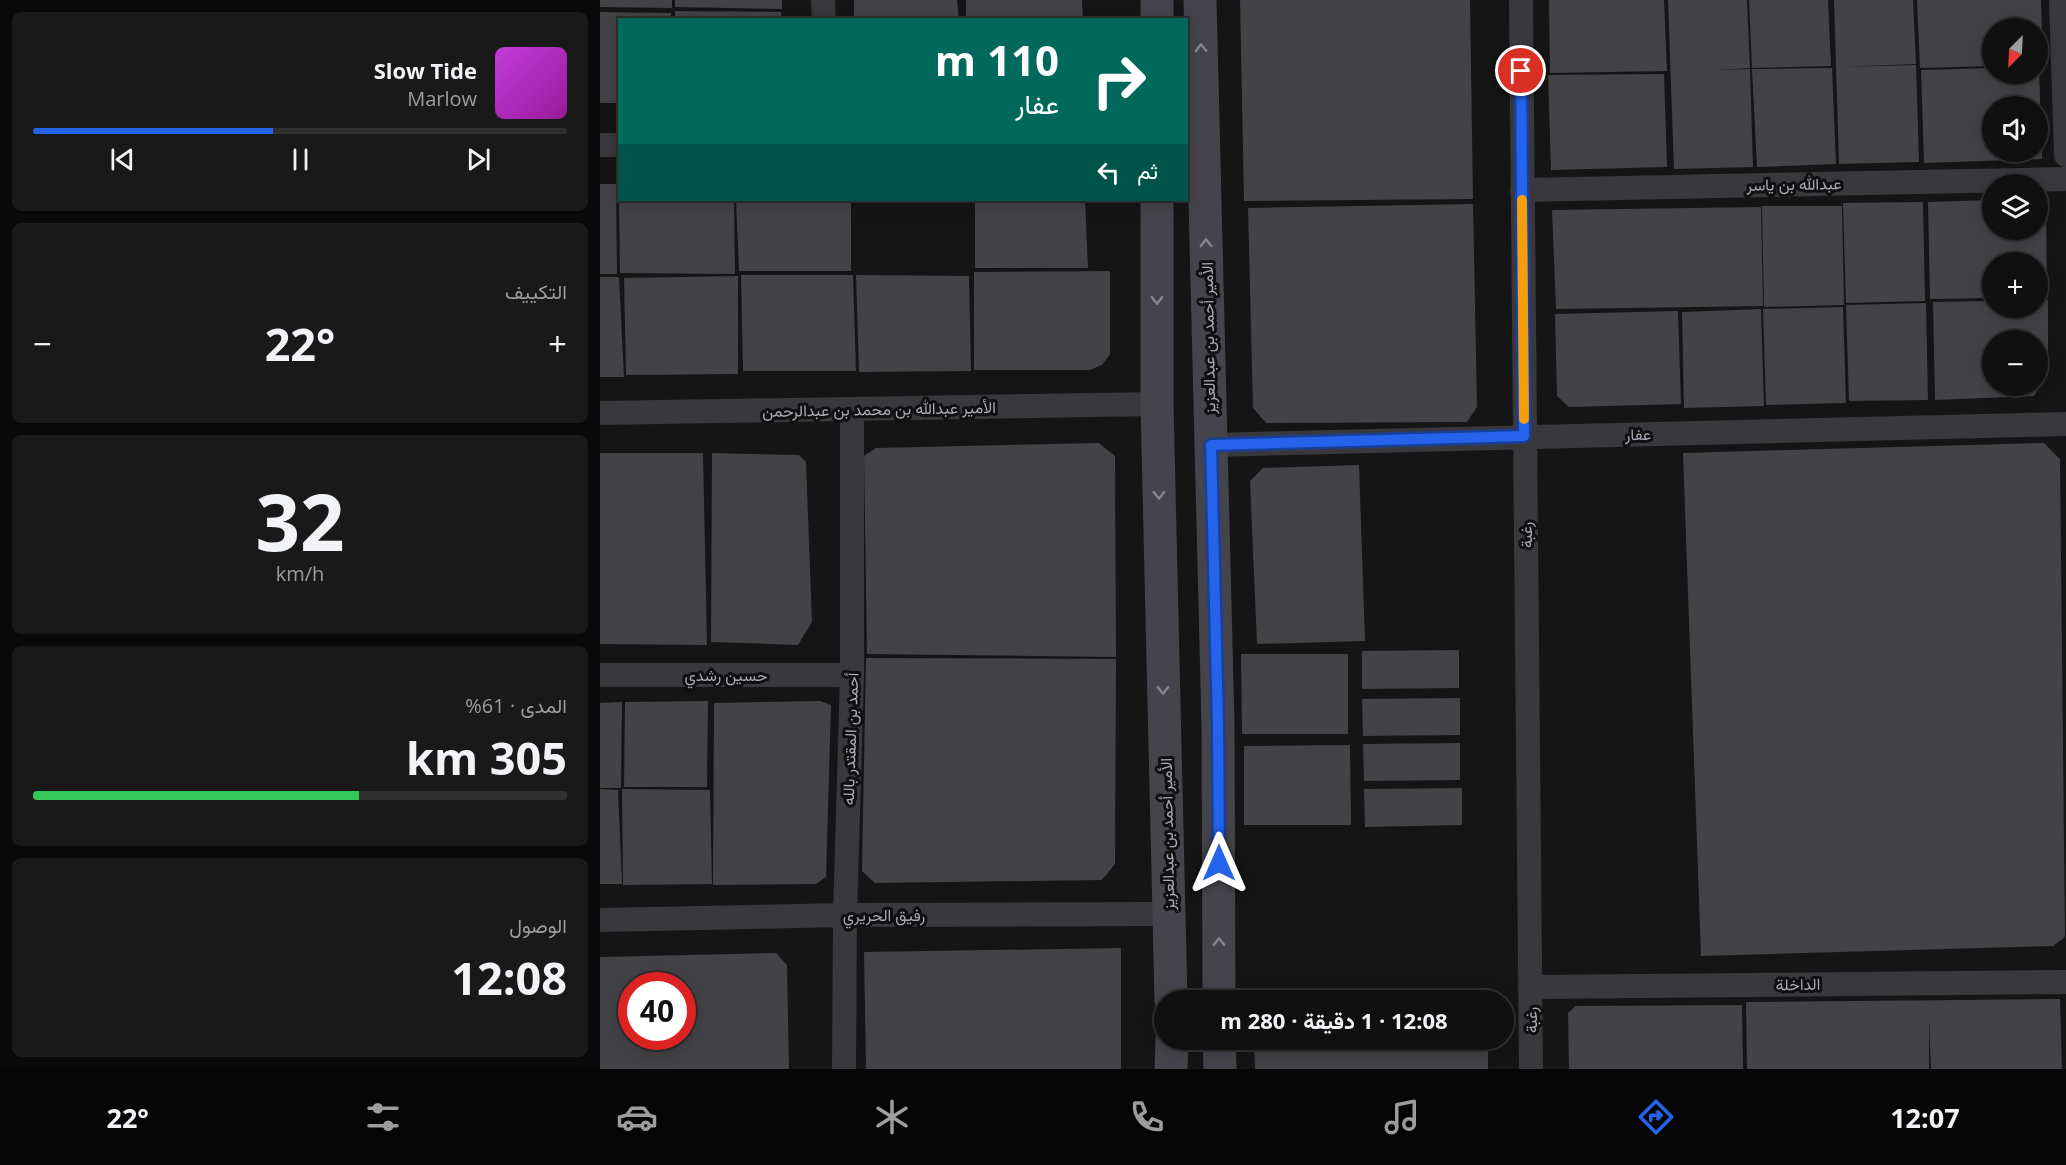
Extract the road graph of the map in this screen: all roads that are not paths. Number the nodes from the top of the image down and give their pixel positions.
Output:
1 (823, 0) edge
2 (1157, 0) edge
3 (1200, 0) edge
4 (1521, 0) edge
5 (2061, 0) edge
6 (824, 18) edge
7 (1157, 18) edge
8 (1195, 140) edge
9 (600, 145) edge
10 (618, 145) edge
11 (2066, 155) edge
12 (2066, 179) edge
13 (1522, 190) junction
14 (1157, 201) edge
15 (1157, 404) junction
16 (852, 410) junction
17 (600, 413) edge
18 (2066, 424) edge
19 (1524, 436) junction
20 (1211, 445) junction
21 (600, 675) edge
22 (852, 675) junction
23 (1168, 914) junction
24 (845, 915) junction
25 (600, 920) edge
26 (2066, 982) edge
27 (1530, 987) junction
28 (1171, 990) edge
29 (1219, 990) edge
30 (1172, 1050) edge
31 (1219, 1050) edge
32 (844, 1069) edge
33 (1171, 1069) edge
34 (1220, 1069) edge
35 (1531, 1069) edge

1 - 6 street
2 - 7 street
8 -> 3 street, الأمير أحمد بن عبدالعزيز
4 - 13 street, رغبة
5 - 11 street
20 -> 8 street, الأمير أحمد بن عبدالعزيز
9 - 10 street
12 - 13 street, عبدالله بن ياسر
13 - 19 street, رغبة
14 -> 15 street, الأمير أحمد بن عبدالعزيز
15 - 16 street, الأمير عبدالله بن محمد بن عبدالرحمن
15 -> 23 street, الأمير أحمد بن عبدالعزيز
16 - 17 street, الأمير عبدالله بن محمد بن عبدالرحمن
16 - 22 street, أحمد بن المقتدر بالله
18 - 19 street, عفار
19 - 20 street, عفار
19 - 27 street, رغبة
29 -> 20 street, الأمير أحمد بن عبدالعزيز
21 - 22 street, حسين رشدي
22 - 24 street, أحمد بن المقتدر بالله
23 - 24 street, رفيق الحريري
23 - 28 street, الأمير أحمد بن عبدالعزيز
24 - 25 street, رفيق الحريري
24 - 32 street, أحمد بن المقتدر بالله
26 - 27 street, الداخلة
27 - 35 street, رغبة
30 - 33 street
31 - 34 street

